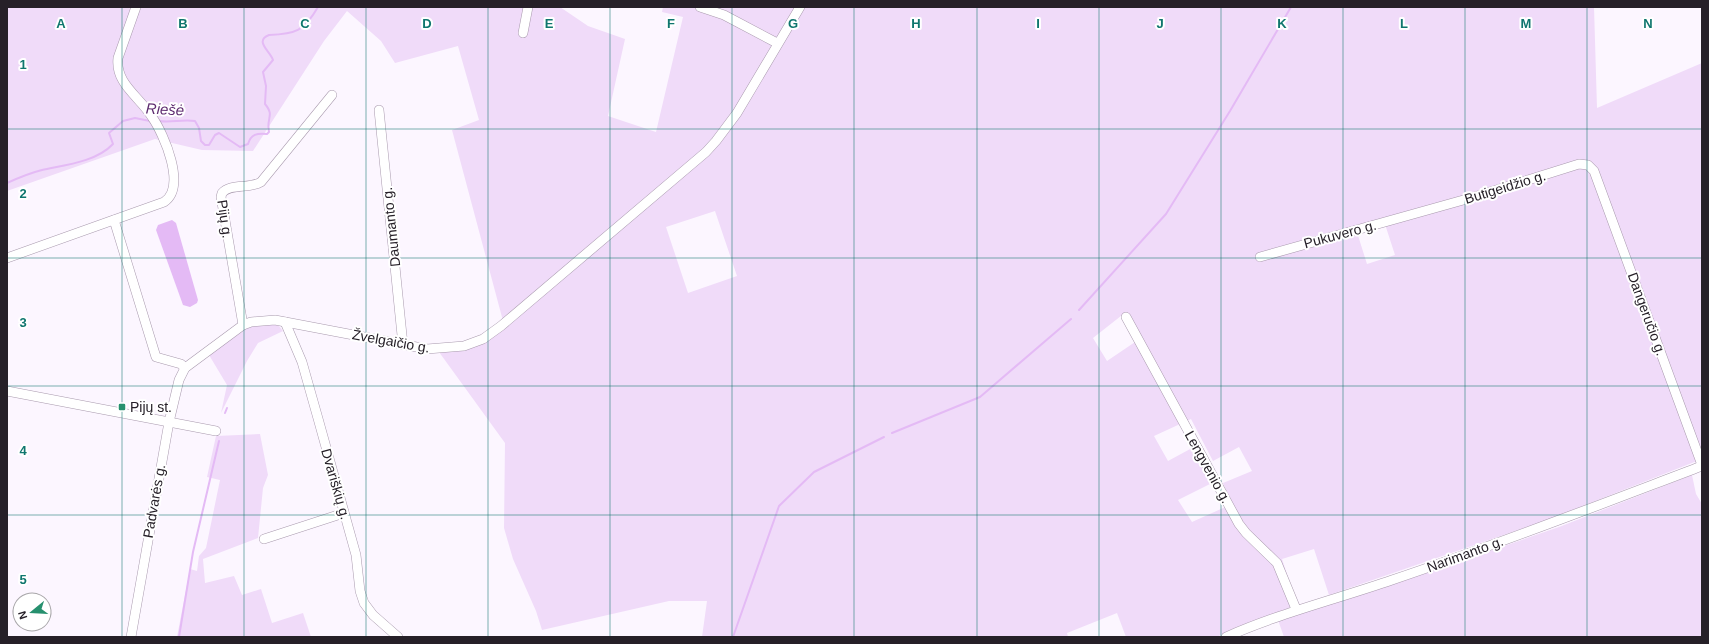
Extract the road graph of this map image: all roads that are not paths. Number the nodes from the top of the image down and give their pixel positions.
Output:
1 (136, 7) edge
2 (528, 7) edge
3 (700, 7) edge
4 (800, 7) edge
5 (523, 33) dead end
6 (777, 43) junction
7 (332, 95) dead end
8 (379, 110) dead end
9 (1588, 165) joint
10 (1421, 212) joint
11 (114, 220) junction
12 (1260, 256) dead end
13 (7, 258) edge
14 (1126, 317) dead end
15 (285, 322) junction
16 (243, 325) junction
17 (403, 345) junction
18 (185, 368) junction
19 (7, 391) edge
20 (169, 422) junction
21 (216, 431) dead end
22 (1702, 466) edge
23 (344, 512) junction
24 (264, 539) dead end
25 (1296, 610) junction
26 (131, 637) edge
27 (398, 637) edge
28 (1226, 637) edge

1 - 11 street
2 - 5 street
3 - 6 street
4 - 6 street, Žvelgaičio g.
6 - 17 street, Žvelgaičio g.
7 - 16 street, Pijų g.
8 - 17 street, Daumanto g.
9 - 10 street, Butigeidžio g.
9 - 22 street, Dangeručio g.
10 - 12 street, Pukuvero g.
11 - 13 street
11 - 18 street
14 - 25 street, Lengvenio g.
15 - 16 street, Žvelgaičio g.
15 - 17 street, Žvelgaičio g.
15 - 23 street, Dvariškių g.
16 - 18 street
18 - 20 street, Padvarės g.
19 - 20 street
20 - 21 street
20 - 26 street, Padvarės g.
22 - 25 street, Narimanto g.
23 - 24 street
23 - 27 street, Dvariškių g.
25 - 28 street, Narimanto g.

